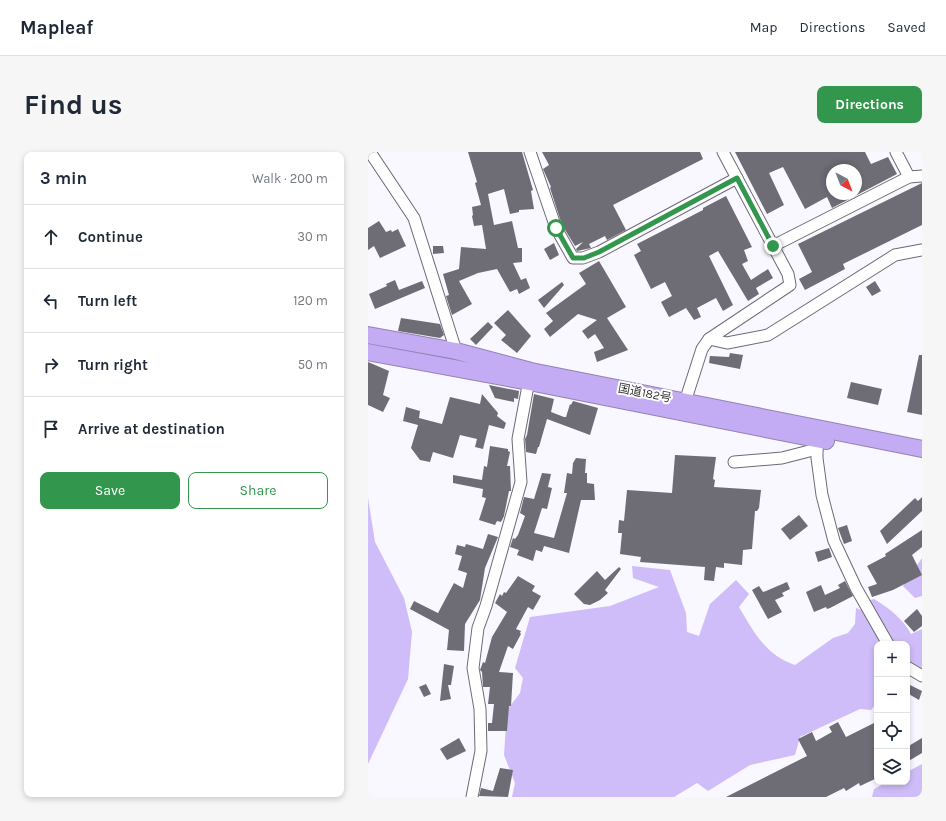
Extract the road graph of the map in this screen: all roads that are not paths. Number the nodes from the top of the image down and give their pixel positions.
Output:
1 (370, 152) edge
2 (530, 152) edge
3 (724, 152) edge
4 (896, 152) edge
5 (922, 176) edge
6 (909, 177) junction
7 (737, 178) junction
8 (773, 246) junction
9 (922, 250) edge
10 (368, 335) edge
11 (709, 339) junction
12 (456, 351) junction
13 (368, 352) edge
14 (530, 376) junction
15 (683, 407) junction
16 (817, 439) junction
17 (922, 449) edge
18 (922, 460) edge
19 (734, 462) dead end
20 (886, 641) edge
21 (910, 669) edge
22 (922, 676) edge
23 (472, 797) edge

1 - 12 street
2 - 7 street
3 - 7 street
4 - 6 street
5 - 6 street
6 - 8 street
7 - 8 street
8 - 11 street
9 - 11 street
10 - 12 highway, 国道182号
11 - 15 street
12 - 14 highway, 国道182号
13 - 14 highway, 国道182号
14 - 15 highway, 国道182号
14 - 23 street
15 - 16 highway, 国道182号
16 - 17 highway, 国道182号
16 - 18 highway, 国道182号
16 - 19 street
16 - 20 street
21 - 22 street

